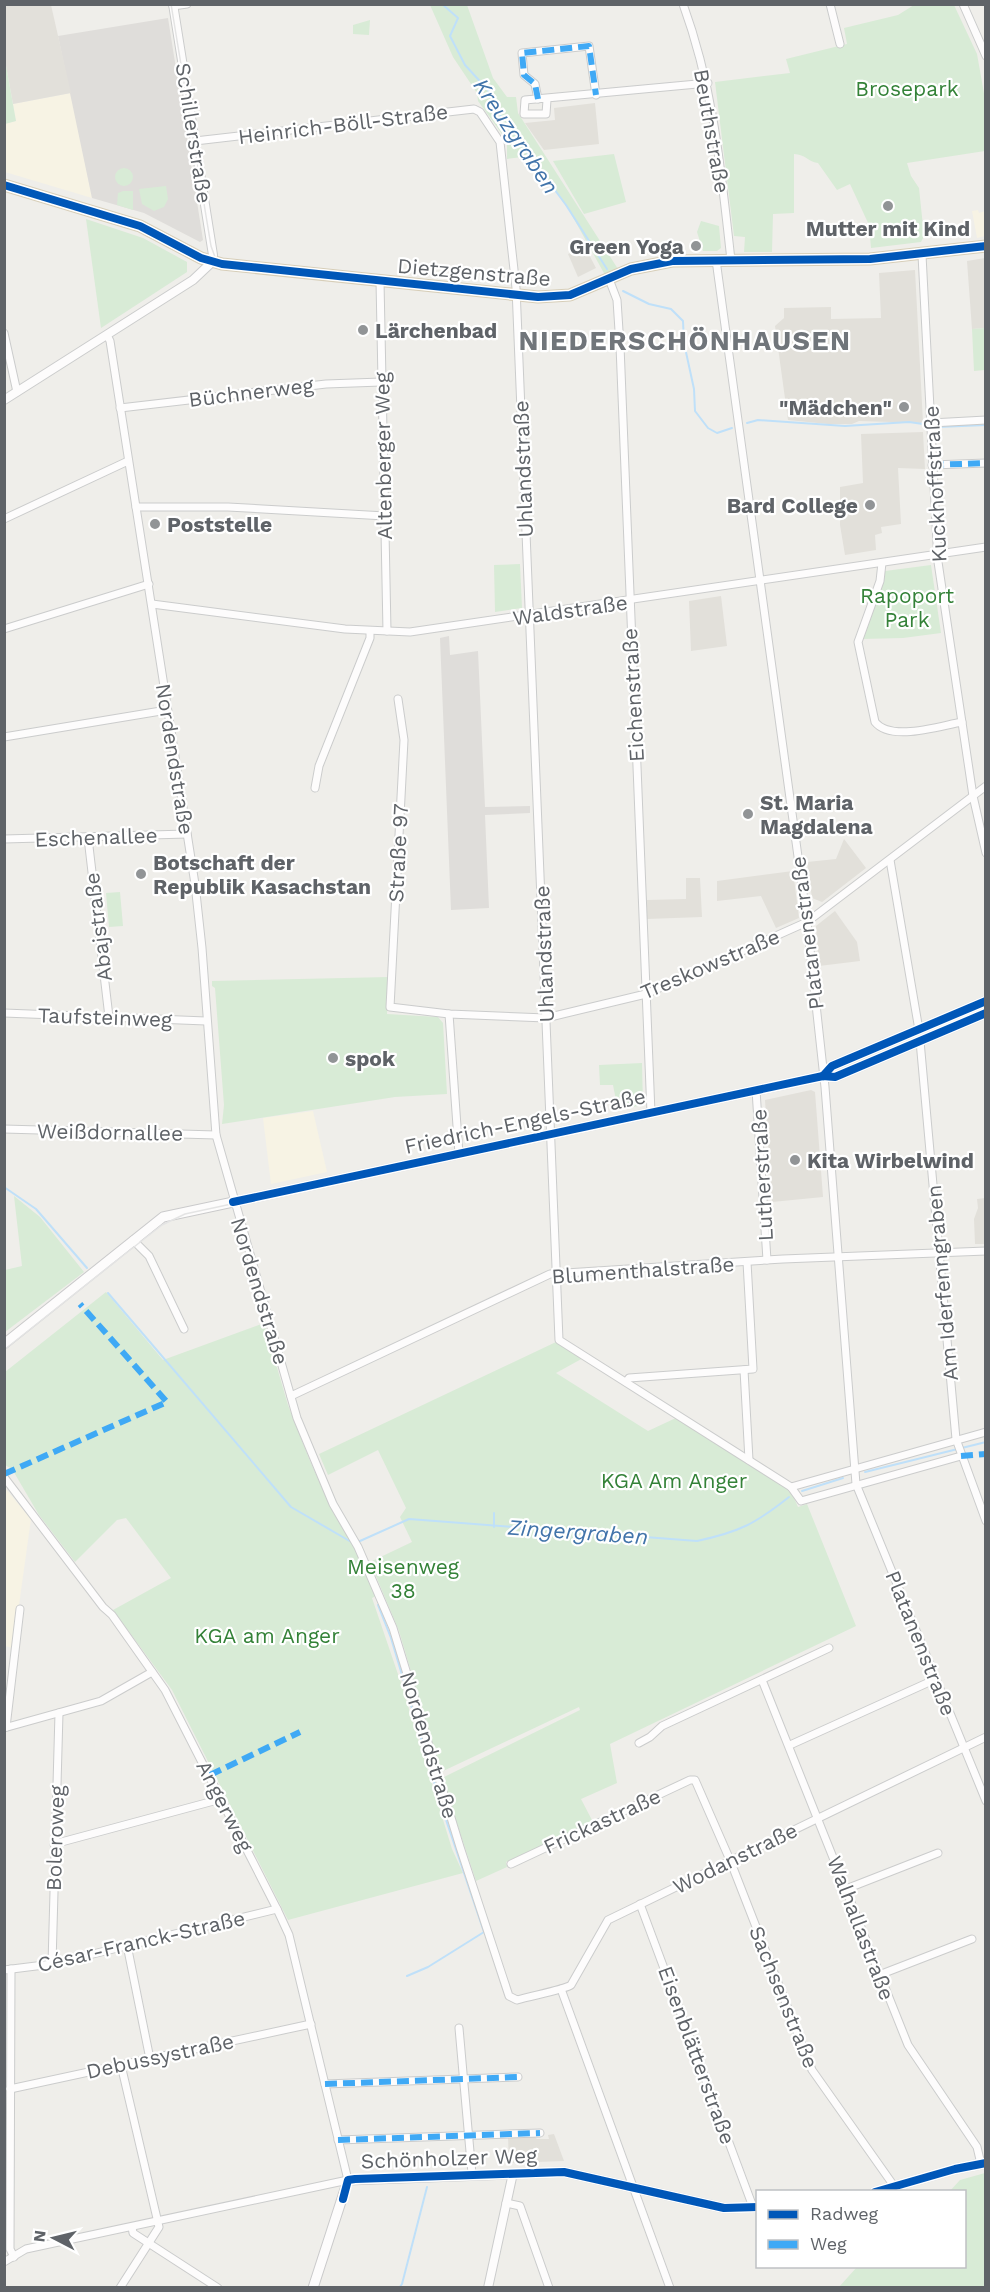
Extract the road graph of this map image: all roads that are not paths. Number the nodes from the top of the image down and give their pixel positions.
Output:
1 (187, 4) edge
2 (683, 4) edge
3 (830, 4) edge
4 (963, 4) edge
5 (173, 5) edge
6 (840, 44) dead end
7 (986, 56) edge
8 (708, 83) junction
9 (596, 95) junction
10 (538, 99) junction
11 (547, 100) junction
12 (195, 141) junction
13 (4, 185) edge
14 (986, 246) edge
15 (922, 255) junction
16 (716, 260) junction
17 (731, 260) junction
18 (211, 261) junction
19 (609, 279) junction
20 (380, 281) junction
21 (517, 295) junction
22 (4, 333) edge
23 (106, 335) junction
24 (381, 382) junction
25 (17, 392) junction
26 (4, 400) edge
27 (120, 408) junction
28 (986, 420) edge
29 (931, 423) junction
30 (128, 461) junction
31 (986, 463) edge
32 (932, 465) junction
33 (136, 507) junction
34 (385, 516) junction
35 (4, 519) edge
36 (986, 547) edge
37 (938, 554) junction
38 (882, 563) junction
39 (762, 581) junction
40 (149, 584) junction
41 (629, 601) junction
42 (152, 604) junction
43 (530, 616) junction
44 (4, 629) edge
45 (370, 631) junction
46 (387, 632) junction
47 (398, 699) dead end
48 (167, 710) junction
49 (962, 722) junction
50 (4, 737) edge
51 (986, 786) edge
52 (315, 788) dead end
53 (973, 796) junction
54 (187, 834) junction
55 (88, 838) junction
56 (4, 839) edge
57 (986, 853) edge
58 (890, 860) junction
59 (807, 922) junction
60 (646, 994) junction
61 (986, 1001) edge
62 (390, 1007) joint
63 (4, 1013) edge
64 (986, 1013) edge
65 (449, 1014) junction
66 (109, 1017) junction
67 (546, 1018) junction
68 (206, 1021) junction
69 (919, 1030) junction
70 (921, 1041) junction
71 (823, 1076) junction
72 (756, 1090) junction
73 (651, 1113) junction
74 (4, 1129) edge
75 (551, 1134) junction
76 (216, 1135) junction
77 (459, 1154) junction
78 (233, 1202) junction
79 (133, 1240) junction
80 (986, 1251) edge
81 (940, 1252) junction
82 (837, 1257) junction
83 (767, 1260) junction
84 (747, 1262) junction
85 (556, 1273) junction
86 (184, 1329) dead end
87 (4, 1344) edge
88 (744, 1370) junction
89 (626, 1382) junction
90 (291, 1396) junction
91 (986, 1432) edge
92 (958, 1448) junction
93 (749, 1460) junction
94 (853, 1467) junction
95 (4, 1478) edge
96 (856, 1484) junction
97 (791, 1488) junction
98 (986, 1521) edge
99 (20, 1609) dead end
100 (829, 1648) dead end
101 (152, 1672) junction
102 (936, 1679) junction
103 (762, 1680) junction
104 (59, 1713) junction
105 (5, 1728) edge
106 (986, 1737) edge
107 (639, 1743) dead end
108 (790, 1745) junction
109 (963, 1748) junction
110 (693, 1779) joint
111 (221, 1798) junction
112 (986, 1801) edge
113 (819, 1818) junction
114 (54, 1844) junction
115 (938, 1854) dead end
116 (730, 1860) junction
117 (512, 1864) dead end
118 (846, 1888) junction
119 (640, 1904) junction
120 (277, 1909) junction
121 (972, 1939) dead end
122 (127, 1945) junction
123 (52, 1964) junction
124 (8, 1970) edge
125 (879, 1975) junction
126 (561, 1989) junction
127 (311, 2024) junction
128 (459, 2028) dead end
129 (150, 2059) junction
130 (121, 2065) junction
131 (518, 2077) dead end
132 (463, 2079) junction
133 (325, 2084) junction
134 (10, 2089) junction
135 (540, 2133) dead end
136 (468, 2135) junction
137 (338, 2140) junction
138 (983, 2164) edge
139 (513, 2173) junction
140 (472, 2174) junction
141 (348, 2180) junction
142 (894, 2186) junction
143 (634, 2188) junction
144 (881, 2190) edge
145 (506, 2203) junction
146 (755, 2207) edge
147 (157, 2222) junction
148 (132, 2227) junction
149 (148, 2243) junction
150 (14, 2257) junction
151 (4, 2262) edge
152 (120, 2288) edge
153 (218, 2288) edge
154 (313, 2288) edge
155 (488, 2288) edge
156 (549, 2288) edge
157 (670, 2288) edge

1 - 5 street
2 - 8 street, Beuthstraße
3 - 6 street
4 - 7 street
5 - 12 street, Schillerstraße
8 - 9 street
8 - 17 street, Beuthstraße
9 - 10 street
9 - 11 street
10 - 11 street
10 - 11 street
12 - 18 street, Schillerstraße
12 - 21 street, Heinrich-Böll-Straße
13 - 18 main road, Dietzgenstraße
14 - 15 main road, Dietzgenstraße
15 - 17 main road, Dietzgenstraße
15 - 29 street, Kuckhoffstraße
16 - 17 main road, Dietzgenstraße
16 - 19 main road, Dietzgenstraße
16 - 39 street, Platanenstraße
18 - 20 main road, Dietzgenstraße
18 - 23 street
19 - 21 main road, Dietzgenstraße
19 - 41 street, Eichenstraße
20 - 21 main road, Dietzgenstraße
20 - 24 street, Altenberger Weg
21 - 43 street, Uhlandstraße
22 - 25 street
23 - 25 street
23 - 27 street, Nordendstraße
24 - 27 street, Büchnerweg
24 - 34 street, Altenberger Weg
25 - 26 street
27 - 30 street, Nordendstraße
28 - 29 street
29 - 32 street, Kuckhoffstraße
30 - 33 street, Nordendstraße
30 - 35 street
31 - 32 street
32 - 37 street, Kuckhoffstraße
33 - 34 street
33 - 40 street, Nordendstraße
34 - 46 street, Altenberger Weg
36 - 37 street, Waldstraße
37 - 38 street, Waldstraße
37 - 49 street, Kuckhoffstraße
38 - 39 street, Waldstraße
38 - 49 street
39 - 41 street, Waldstraße
39 - 59 street, Platanenstraße
40 - 42 street, Nordendstraße
40 - 44 street
41 - 43 street, Waldstraße
41 - 60 street, Eichenstraße
42 - 45 street, Waldstraße
42 - 48 street, Nordendstraße
43 - 46 street, Waldstraße
43 - 67 street, Uhlandstraße
45 - 46 street, Waldstraße
45 - 52 street
47 - 62 street, Straße 97
48 - 50 street
48 - 54 street, Nordendstraße
49 - 53 street, Kuckhoffstraße
51 - 53 street, Treskowstraße
53 - 57 street, Kuckhoffstraße
53 - 58 street, Treskowstraße
54 - 55 street, Eschenallee
54 - 68 street, Nordendstraße
55 - 56 street, Eschenallee
55 - 66 street, Abajstraße
58 - 59 street, Treskowstraße
58 - 69 street
59 - 60 street, Treskowstraße
59 - 71 street, Platanenstraße
60 - 67 street, Treskowstraße
60 - 73 street, Eichenstraße
61 - 69 main road, Friedrich-Engels-Straße
62 - 65 street, Treskowstraße
63 - 66 street, Taufsteinweg
64 - 70 main road, Friedrich-Engels-Straße
65 - 67 street, Treskowstraße
65 - 77 street
66 - 68 street, Taufsteinweg
67 - 75 street, Uhlandstraße
68 - 76 street, Nordendstraße
69 - 71 main road, Friedrich-Engels-Straße
70 - 71 main road, Friedrich-Engels-Straße
70 - 81 street, Am Iderfenngraben
71 - 72 main road, Friedrich-Engels-Straße
71 - 82 street, Platanenstraße
72 - 73 main road, Friedrich-Engels-Straße
72 - 83 street, Lutherstraße
73 - 75 main road, Friedrich-Engels-Straße
74 - 76 street, Weißdornallee
75 - 77 main road, Friedrich-Engels-Straße
75 - 85 street, Uhlandstraße
76 - 78 street, Nordendstraße
77 - 78 main road, Friedrich-Engels-Straße
78 - 79 main road, Friedrich-Engels-Straße
78 - 90 street, Nordendstraße
79 - 86 street
79 - 87 main road, Friedrich-Engels-Straße
80 - 81 street, Blumenthalstraße
81 - 82 street, Blumenthalstraße
81 - 92 street, Am Iderfenngraben
82 - 83 street, Blumenthalstraße
82 - 94 street, Platanenstraße
83 - 84 street, Blumenthalstraße
84 - 85 street, Blumenthalstraße
84 - 88 street
85 - 89 street, Uhlandstraße
85 - 90 street, Blumenthalstraße
88 - 89 street
88 - 93 street
89 - 93 street, Uhlandstraße
90 - 126 street, Nordendstraße
91 - 92 street
92 - 94 street
92 - 96 street
92 - 98 street, Am Iderfenngraben
93 - 97 street, Uhlandstraße
94 - 96 street
94 - 97 street
95 - 101 street, Angerweg
96 - 97 street
96 - 102 street, Platanenstraße
99 - 105 street
100 - 103 street
101 - 104 street
101 - 111 street, Angerweg
102 - 108 street
102 - 109 street, Platanenstraße
103 - 107 street
103 - 108 street, Walhallastraße
104 - 105 street
104 - 114 street, Boleroweg
106 - 109 street, Wodanstraße
108 - 113 street, Walhallastraße
109 - 112 street, Platanenstraße
109 - 113 street, Wodanstraße
110 - 116 street, Sachsenstraße
110 - 117 street, Frickastraße
111 - 114 street
111 - 120 street, Angerweg
113 - 116 street, Wodanstraße
113 - 118 street, Walhallastraße
114 - 123 street, Boleroweg
115 - 118 street
116 - 119 street, Wodanstraße
116 - 142 street, Sachsenstraße
118 - 125 street, Walhallastraße
119 - 126 street, Wodanstraße
119 - 146 street, Eisenblätterstraße
120 - 122 street, César-Franck-Straße
120 - 127 street, Angerweg
121 - 125 street
122 - 123 street, César-Franck-Straße
122 - 129 street
123 - 124 street, César-Franck-Straße
124 - 134 street
125 - 138 street, Walhallastraße
126 - 143 street
127 - 129 street, Debussystraße
127 - 133 street, Angerweg
128 - 132 street, Schönholzer Weg
129 - 130 street, Debussystraße
130 - 134 street, Debussystraße
130 - 147 street
131 - 132 street
132 - 133 street
132 - 136 street, Schönholzer Weg
133 - 137 street, Angerweg
134 - 150 street
135 - 136 street
136 - 137 street
136 - 140 street, Schönholzer Weg
137 - 141 street, Angerweg
138 - 142 main road
139 - 140 main road, Schönholzer Weg
139 - 143 main road, Schönholzer Weg
139 - 145 street
140 - 141 main road, Schönholzer Weg
141 - 147 street, Schönholzer Weg
141 - 154 main road
142 - 144 main road
143 - 146 main road, Schönholzer Weg
143 - 157 street
145 - 155 street
145 - 156 street
147 - 148 street, Schönholzer Weg
147 - 149 street
148 - 149 street
148 - 150 street, Schönholzer Weg
149 - 152 street
149 - 153 street
150 - 151 street, Schönholzer Weg

